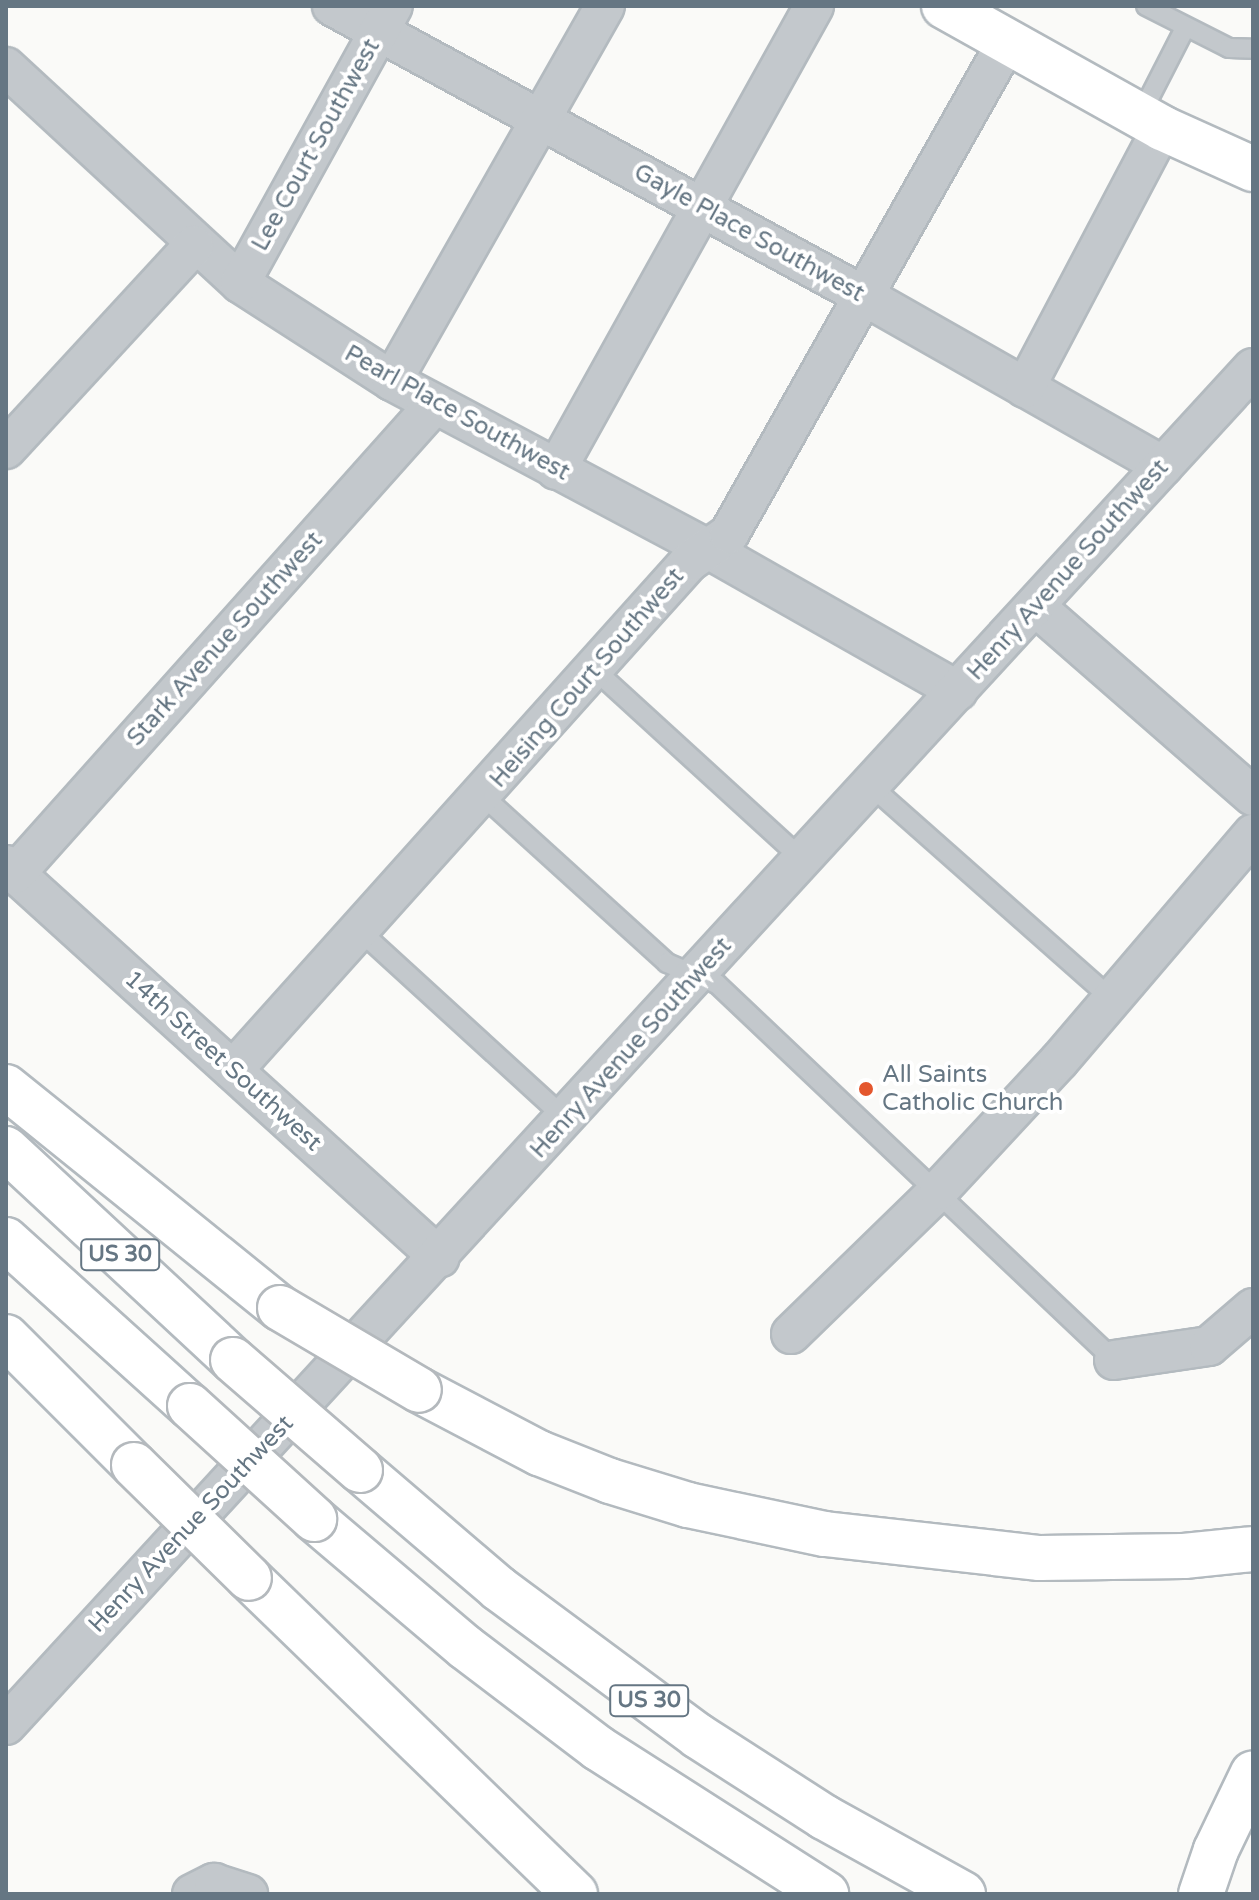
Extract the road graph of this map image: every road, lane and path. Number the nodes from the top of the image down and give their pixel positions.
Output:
1 (332, 6) edge
2 (605, 6) edge
3 (814, 6) edge
4 (944, 6) edge
5 (1146, 6) edge
6 (386, 19) edge
7 (1185, 28) junction
8 (1007, 42) junction
9 (1253, 49) edge
10 (6, 67) edge
11 (542, 121) junction
12 (1151, 122) junction
13 (1253, 169) edge
14 (704, 209) junction
15 (194, 245) junction
16 (240, 283) junction
17 (866, 297) junction
18 (1253, 368) edge
19 (392, 381) junction
20 (1025, 388) junction
21 (435, 404) junction
22 (6, 449) edge
23 (1163, 466) junction
24 (556, 470) junction
25 (710, 550) junction
26 (1035, 606) junction
27 (596, 671) junction
28 (958, 691) junction
29 (871, 786) junction
30 (483, 796) junction
31 (1253, 796) edge
32 (1253, 834) edge
33 (802, 859) junction
34 (11, 869) edge
35 (359, 930) junction
36 (697, 975) junction
37 (1112, 999) junction
38 (233, 1070) junction
39 (6, 1087) edge
40 (566, 1119) junction
41 (6, 1149) edge
42 (939, 1190) junction
43 (6, 1240) edge
44 (440, 1258) junction
45 (1253, 1308) edge
46 (791, 1334) dead end
47 (6, 1337) edge
48 (1114, 1360) joint
49 (1253, 1549) edge
50 (6, 1725) edge
51 (1253, 1773) edge
52 (888, 1855) junction
53 (575, 1894) edge
54 (826, 1894) edge
55 (963, 1894) edge
56 (988, 1894) edge
57 (1201, 1894) edge

1 - 6 street, Gayle Place Southwest
2 - 11 street
3 - 14 street
4 - 8 main road
5 - 7 lane
6 - 11 street, Gayle Place Southwest
6 - 16 street, Lee Court Southwest
7 - 9 lane
7 - 12 lane
8 - 12 main road
8 - 17 street, Heising Court Southwest
10 - 15 street, Pearl Place Southwest
11 - 14 street, Gayle Place Southwest
11 - 19 street
12 - 13 main road
12 - 20 street
14 - 17 street, Gayle Place Southwest
14 - 24 street
15 - 16 street, Pearl Place Southwest
15 - 22 street
16 - 19 street, Pearl Place Southwest
17 - 20 street, Gayle Place Southwest
17 - 25 street, Heising Court Southwest
18 - 23 street, Henry Avenue Southwest
19 - 21 street, Pearl Place Southwest
20 - 23 street, Gayle Place Southwest
21 - 24 street, Pearl Place Southwest
21 - 34 street, Stark Avenue Southwest
23 - 26 street, Henry Avenue Southwest
24 - 25 street, Pearl Place Southwest
25 - 27 street, Heising Court Southwest
25 - 28 street, Pearl Place Southwest
26 - 28 street, Henry Avenue Southwest
26 - 31 street
27 - 30 street, Heising Court Southwest
27 - 33 lane
28 - 29 street, Henry Avenue Southwest
29 - 33 street, Henry Avenue Southwest
29 - 37 lane
30 - 35 street, Heising Court Southwest
30 - 36 lane
32 - 37 street
33 - 36 street, Henry Avenue Southwest
34 - 38 street, 14th Street Southwest
35 - 38 street, Heising Court Southwest
35 - 40 lane
36 - 40 street, Henry Avenue Southwest
36 - 42 lane
37 - 42 street
38 - 44 street, 14th Street Southwest
39 - 49 main road, bridge
40 - 44 street, Henry Avenue Southwest
41 - 52 main road, US 30, bridge
42 - 46 street
42 - 48 lane
43 - 54 main road, US 30, bridge
44 - 50 street, Henry Avenue Southwest
45 - 48 street
47 - 53 main road, bridge
51 - 57 main road
52 - 55 main road, US 30
52 - 56 main road

